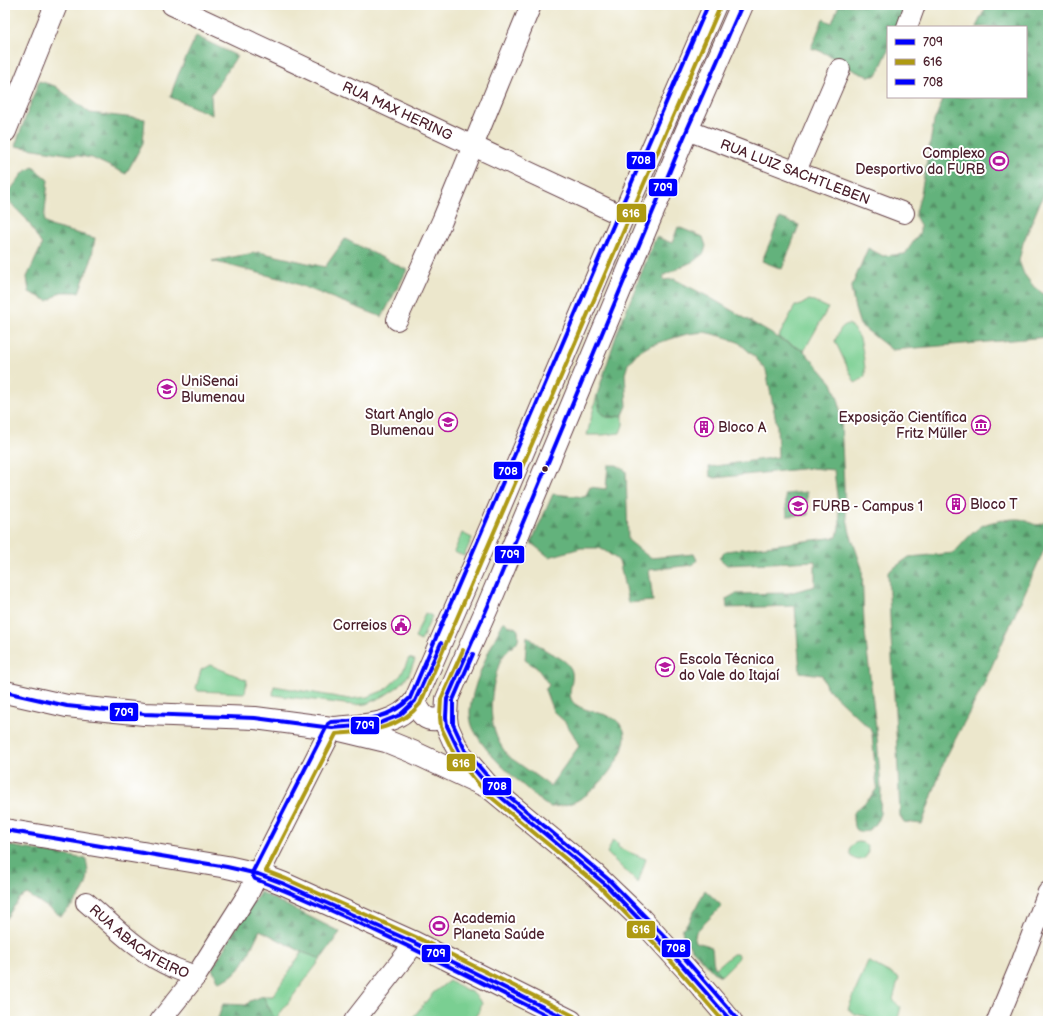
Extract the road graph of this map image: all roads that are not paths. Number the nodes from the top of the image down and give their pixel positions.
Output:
1 (56, 5) edge
2 (172, 5) edge
3 (531, 5) edge
4 (716, 5) edge
5 (742, 5) edge
6 (915, 5) edge
7 (907, 26) edge
8 (840, 69) dead end
9 (7, 118) edge
10 (687, 130) junction
11 (473, 146) junction
12 (796, 171) junction
13 (904, 213) dead end
14 (623, 216) junction
15 (647, 228) junction
16 (397, 320) dead end
17 (5, 692) edge
18 (415, 701) junction
19 (446, 717) junction
20 (332, 728) junction
21 (490, 788) junction
22 (5, 830) edge
23 (258, 874) junction
24 (1048, 892) edge
25 (86, 902) dead end
26 (415, 943) junction
27 (196, 976) junction
28 (160, 1021) edge
29 (354, 1021) edge
30 (571, 1021) edge
31 (731, 1021) edge
32 (997, 1021) edge

1 - 9 main road
2 - 11 street, RUA MAX HERING
3 - 11 street
4 - 14 main road
5 - 10 main road
6 - 7 street
8 - 12 street
10 - 12 street, RUA LUIZ SACHTLEBEN
10 - 15 main road
11 - 14 street, RUA MAX HERING
11 - 16 street
12 - 13 street, RUA LUIZ SACHTLEBEN
14 - 15 main road
14 - 18 main road
15 - 19 main road
17 - 20 main road
18 - 19 main road
18 - 20 main road
19 - 21 main road
20 - 21 main road
20 - 23 main road
21 - 31 main road
22 - 23 main road
23 - 26 main road
23 - 27 street
24 - 32 street
25 - 27 street, RUA ABACATEIRO
26 - 29 street
26 - 30 main road
27 - 28 street

